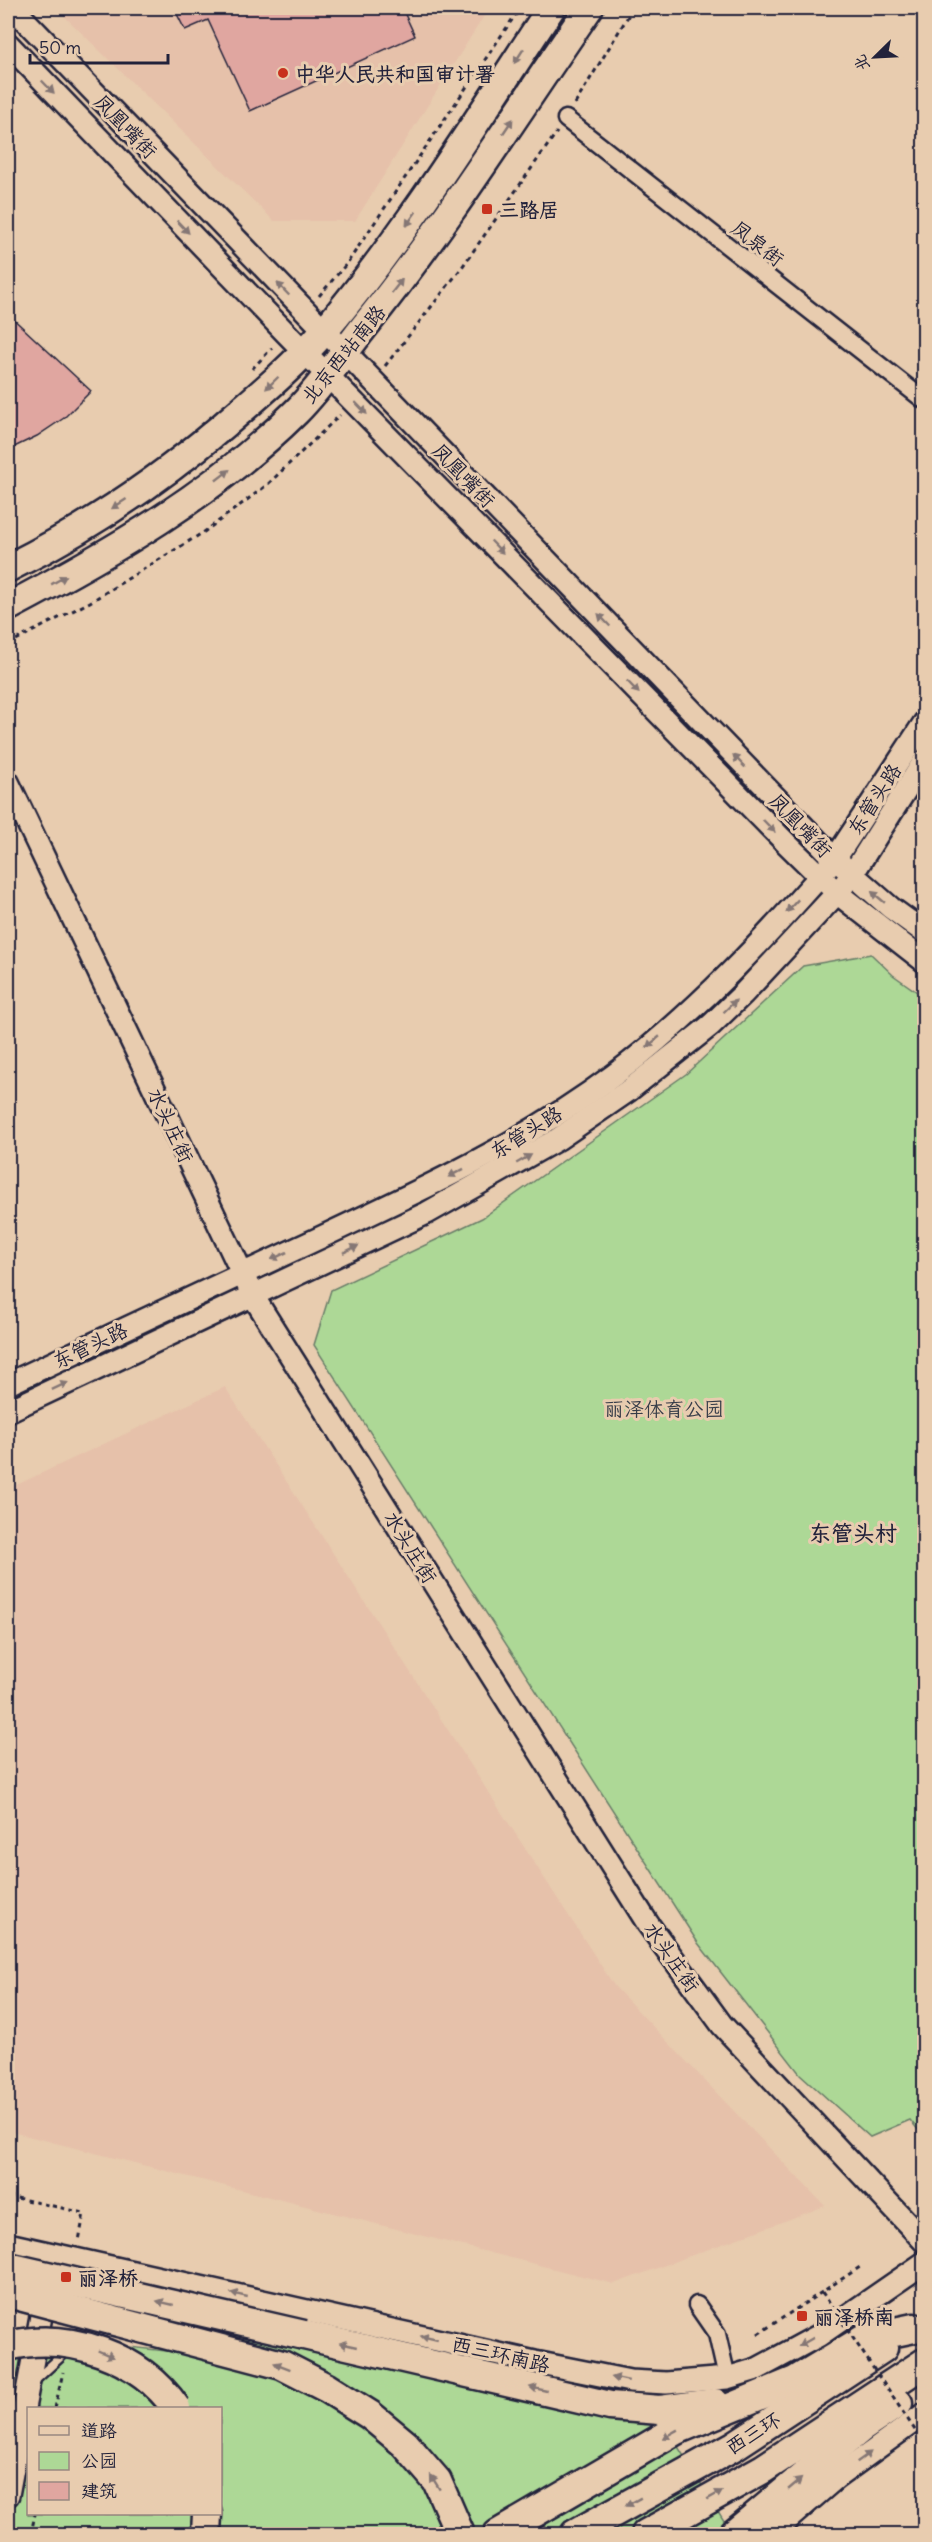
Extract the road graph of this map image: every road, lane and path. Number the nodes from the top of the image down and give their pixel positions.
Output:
1 (13, 8) edge
2 (551, 8) edge
3 (589, 8) edge
4 (8, 44) edge
5 (566, 119) dead end
6 (324, 331) junction
7 (304, 352) junction
8 (345, 352) junction
9 (328, 377) junction
10 (924, 400) edge
11 (8, 568) edge
12 (8, 608) edge
13 (924, 723) edge
14 (924, 760) edge
15 (8, 782) edge
16 (835, 860) junction
17 (852, 875) junction
18 (819, 877) junction
19 (837, 893) junction
20 (924, 933) edge
21 (924, 961) edge
22 (242, 1274) junction
23 (253, 1296) junction
24 (8, 1384) edge
25 (8, 1411) edge
26 (8, 2196) edge
27 (924, 2241) edge
28 (8, 2244) edge
29 (54, 2254) junction
30 (76, 2258) junction
31 (924, 2263) edge
32 (860, 2266) dead end
33 (8, 2267) edge
34 (822, 2292) junction
35 (8, 2293) edge
36 (76, 2300) dead end
37 (697, 2306) dead end
38 (73, 2321) dead end
39 (919, 2324) edge
40 (71, 2331) dead end
41 (758, 2334) dead end
42 (8, 2337) edge
43 (67, 2352) junction
44 (924, 2363) edge
45 (22, 2365) edge
46 (727, 2378) junction
47 (924, 2379) edge
48 (761, 2395) junction
49 (55, 2407) edge
50 (174, 2407) edge
51 (921, 2424) edge
52 (8, 2495) edge
53 (35, 2515) edge
54 (207, 2515) edge
55 (31, 2535) edge
56 (206, 2535) edge
57 (460, 2535) edge
58 (498, 2535) edge
59 (575, 2535) edge
60 (646, 2535) edge
61 (734, 2535) edge
62 (771, 2535) edge

6 -> 1 street, 凤凰嘴街
2 -> 6 main road, 北京西站南路
8 -> 3 main road, 北京西站南路
4 -> 7 street, 凤凰嘴街
5 - 10 street, 凤泉街
6 - 7 main road, 北京西站南路
6 - 8 street, 凤凰嘴街
7 - 9 street, 凤凰嘴街
7 -> 11 main road, 北京西站南路
8 - 9 main road, 北京西站南路
16 -> 8 street, 凤凰嘴街
12 -> 9 main road, 北京西站南路
9 -> 18 street, 凤凰嘴街
13 - 16 street, 东管头路
14 - 17 street, 东管头路
15 - 22 street, 水头庄街
16 - 17 street, 凤凰嘴街
16 - 18 street, 东管头路
17 - 19 street, 东管头路
20 -> 17 street, 凤凰嘴街
18 - 19 street, 凤凰嘴街
18 -> 22 street, 东管头路
19 - 21 street, 凤凰嘴街
23 -> 19 street, 东管头路
22 - 23 street, 水头庄街
22 - 24 street, 东管头路
25 -> 23 street, 东管头路
23 - 27 street, 水头庄街
26 - 30 path
28 - 29 street, 西三环南路
29 - 30 street, 西三环南路
29 - 45 street
46 -> 30 street, 西三环南路
31 -> 46 street, 西三环南路
32 - 34 path
48 -> 33 highway, bridge
34 - 41 path
34 - 51 path, bridge
57 -> 35 highway, bridge
36 - 38 lane
37 - 46 street
39 - 48 highway
39 -> 59 highway, 西三环
40 - 43 lane
42 - 45 lane
43 - 45 lane
43 - 49 path
60 -> 44 highway, 西三环
45 -> 50 highway, bridge
45 - 52 street
61 -> 47 highway
48 -> 58 highway
62 -> 51 street
53 - 55 path
54 - 56 highway

